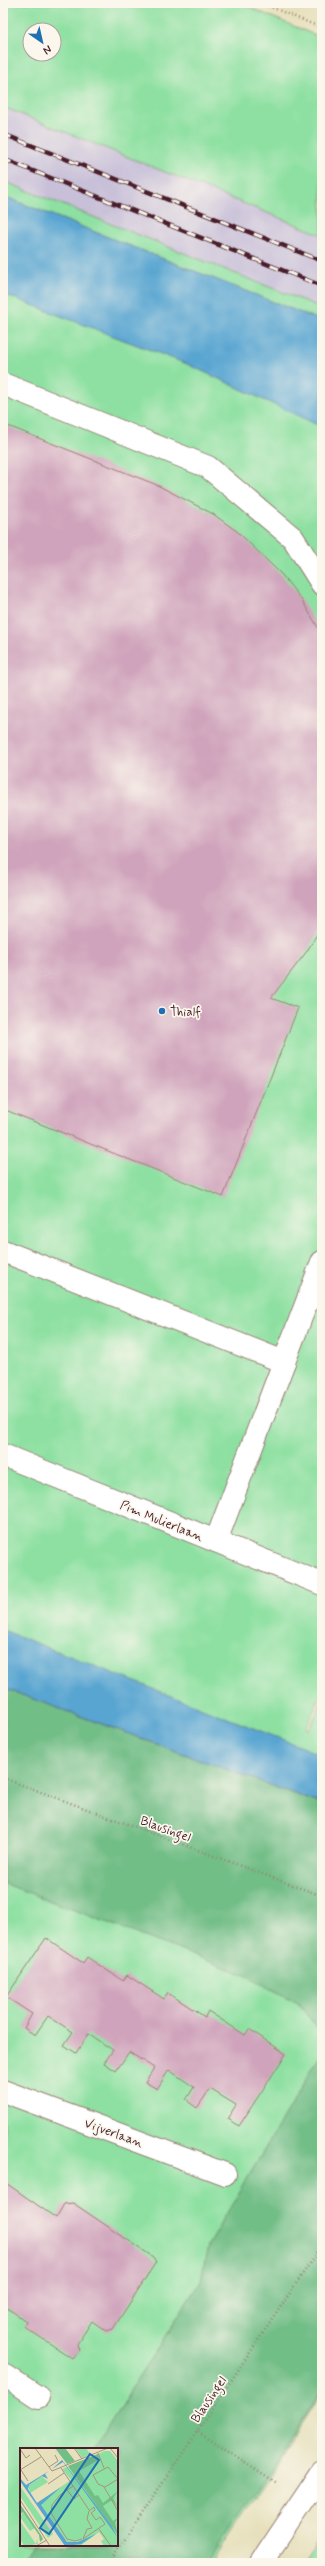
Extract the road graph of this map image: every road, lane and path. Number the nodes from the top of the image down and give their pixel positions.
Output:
1 (262, 3) edge
2 (322, 28) edge
3 (3, 384) edge
4 (322, 584) edge
5 (3, 1252) edge
6 (322, 1262) edge
7 (284, 1362) junction
8 (3, 1455) edge
9 (216, 1541) junction
10 (322, 1584) edge
11 (3, 1778) edge
12 (322, 1896) edge
13 (3, 2091) edge
14 (225, 2174) dead end
15 (322, 2245) edge
16 (3, 2374) edge
17 (38, 2397) dead end
18 (198, 2432) junction
19 (322, 2472) edge
20 (302, 2501) junction
21 (109, 2563) edge
22 (261, 2563) edge

1 - 2 path
3 - 4 street
5 - 7 street
6 - 7 street
7 - 9 street
8 - 9 street, Pim Mulierlaan
9 - 10 street, Pim Mulierlaan
11 - 12 path, Blausingel
13 - 14 street, Vijverlaan
15 - 18 path, Blausingel
16 - 17 street
18 - 20 path
18 - 21 path, Blausingel
19 - 20 street
20 - 22 street

